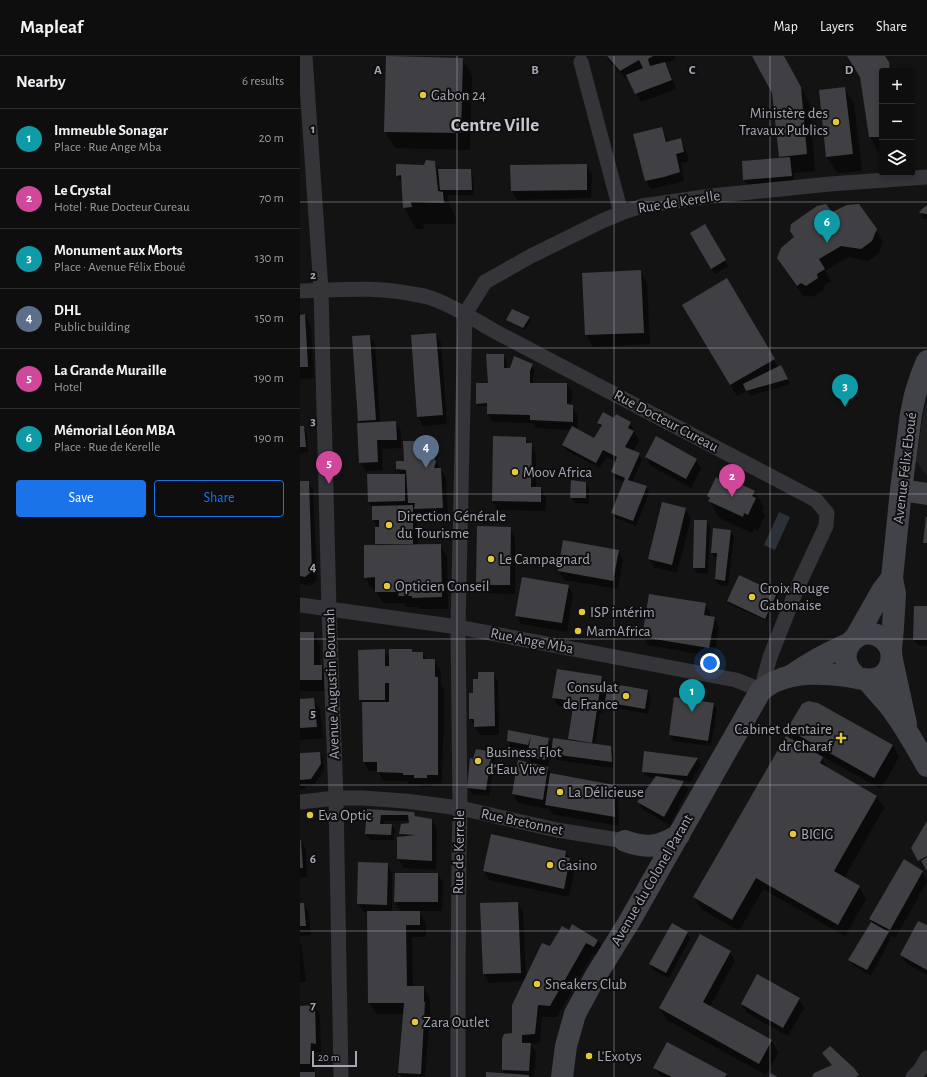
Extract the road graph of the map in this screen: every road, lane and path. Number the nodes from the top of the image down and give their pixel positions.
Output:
1 (305, 56) edge
2 (581, 62) dead end
3 (927, 177) edge
4 (621, 213) junction
5 (321, 290) junction
6 (300, 291) edge
7 (465, 314) junction
8 (927, 361) edge
9 (901, 490) junction
10 (927, 494) edge
11 (892, 578) junction
12 (300, 605) edge
13 (329, 609) junction
14 (458, 627) junction
15 (853, 640) junction
16 (891, 654) junction
17 (791, 676) junction
18 (862, 679) junction
19 (761, 690) junction
20 (908, 733) junction
21 (927, 766) edge
22 (336, 798) junction
23 (300, 802) edge
24 (460, 808) junction
25 (679, 834) junction
26 (625, 841) junction
27 (648, 888) junction
28 (927, 1058) edge
29 (341, 1077) edge
30 (458, 1077) edge
31 (562, 1077) edge
32 (914, 1077) edge

1 - 5 street, Avenue Augustin Boumah
2 - 4 street
3 - 4 street, Rue de Kerelle
4 - 7 street, Rue de Kerelle
5 - 6 street, Rue Docteur Cureau
5 - 7 street, Rue Docteur Cureau
5 - 13 street, Avenue Augustin Boumah
7 - 14 street, Rue de Kerrele
7 - 19 street, Rue Docteur Cureau
8 - 9 main road, Avenue Félix Eboué
9 - 10 main road
9 - 11 main road, Avenue Félix Eboué
11 - 15 main road
11 - 16 main road, Avenue Félix Eboué
12 - 13 street, Rue Ange Mba
13 - 14 street, Rue Ange Mba
13 - 22 street, Avenue Augustin Boumah
14 - 19 street, Rue Ange Mba
14 - 24 street, Rue de Kerrele
15 - 16 main road
15 - 17 main road
15 - 18 main road
16 - 18 main road
16 - 20 main road
17 - 18 main road
17 - 19 main road
18 - 20 main road
19 - 25 main road, Avenue du Colonel Parant
20 - 21 main road
22 - 23 street, Rue Bretonnet
22 - 24 street, Rue Bretonnet
22 - 29 street, Avenue Augustin Boumah
24 - 26 street, Rue Bretonnet
24 - 30 street, Rue de Kerrele
25 - 26 main road
25 - 27 main road, Avenue du Colonel Parant
26 - 27 main road
27 - 31 main road, Avenue du Colonel Parant
28 - 32 street

